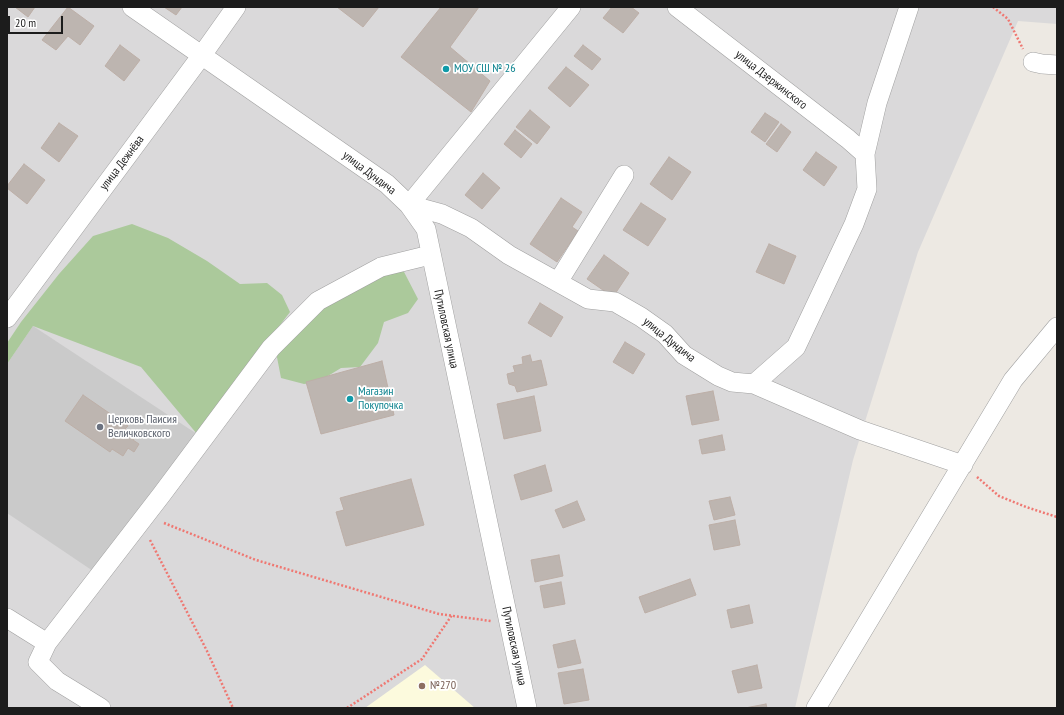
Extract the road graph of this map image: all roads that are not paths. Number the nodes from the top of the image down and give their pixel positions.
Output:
1 (132, 7) edge
2 (236, 7) edge
3 (571, 7) edge
4 (677, 7) edge
5 (909, 7) edge
6 (202, 56) junction
7 (1033, 62) road end
8 (1057, 65) edge
9 (865, 154) junction
10 (624, 175) dead end
11 (409, 205) junction
12 (430, 255) junction
13 (558, 282) junction
14 (7, 318) edge
15 (1057, 327) edge
16 (754, 384) junction
17 (963, 465) junction
18 (7, 618) edge
19 (47, 643) junction
20 (101, 708) edge
21 (527, 708) edge
22 (816, 708) edge

1 - 6 street, улица Дундича
2 - 6 street, улица Дежнёва
3 - 11 street
4 - 9 street, улица Дзержинского
5 - 9 street
6 - 11 street, улица Дундича
6 - 14 street, улица Дежнёва
7 - 8 street
9 - 16 street
10 - 13 street
11 - 12 street, Путиловская улица
11 - 13 street, улица Дундича
12 - 19 street
12 - 21 street, Путиловская улица
13 - 16 street, улица Дундича
15 - 17 street
16 - 17 street, улица Дундича
17 - 22 street
18 - 19 street
19 - 20 street

